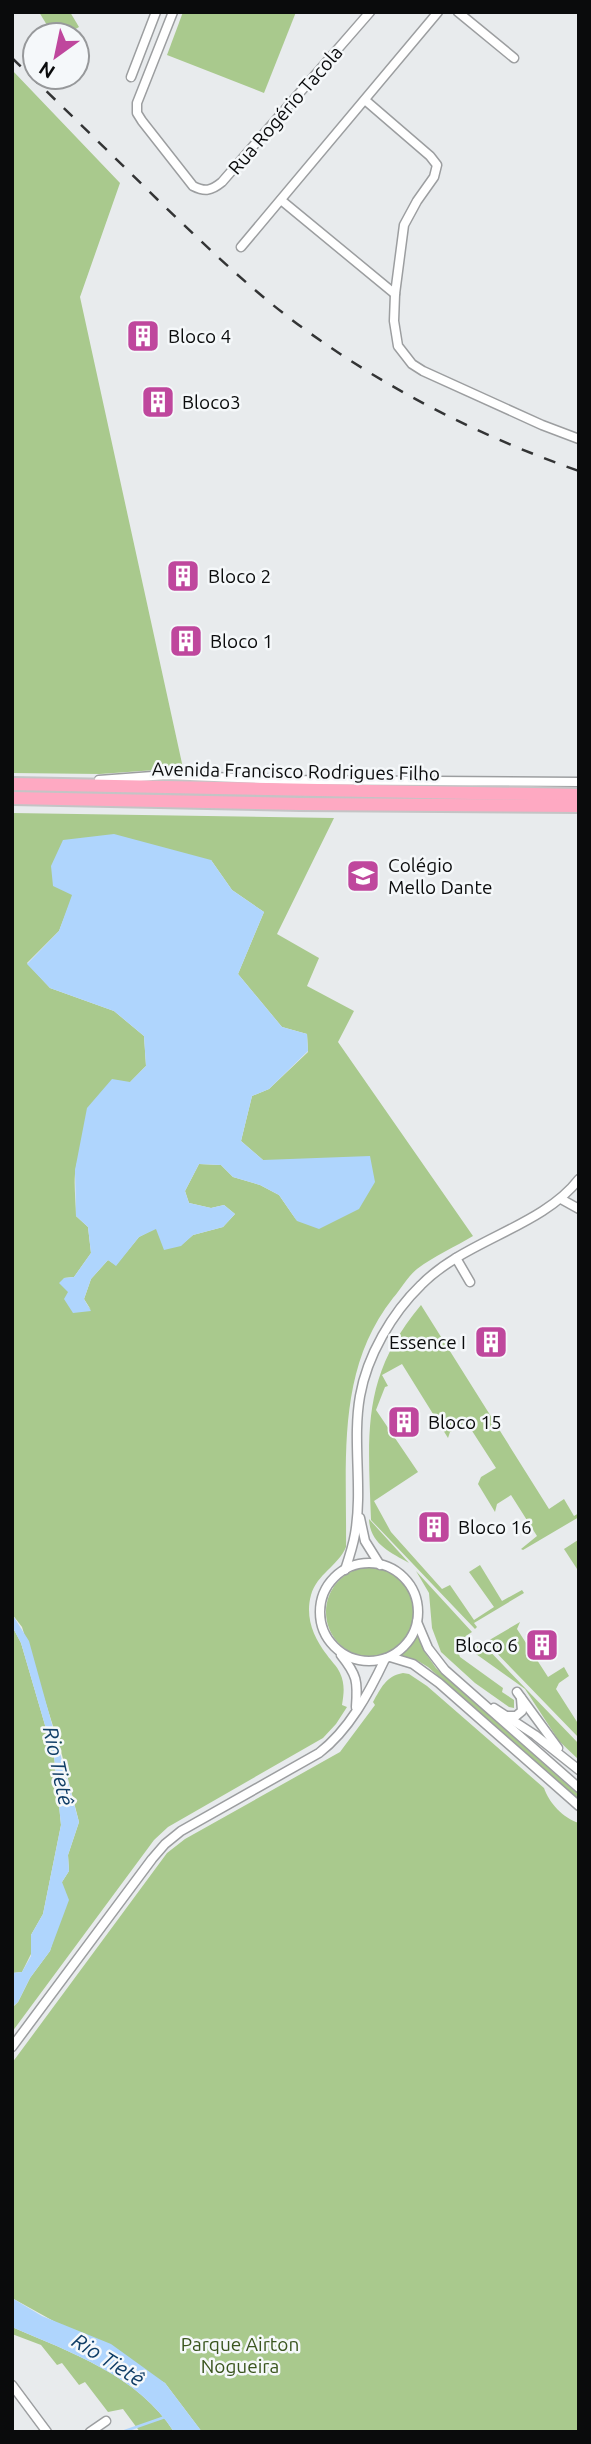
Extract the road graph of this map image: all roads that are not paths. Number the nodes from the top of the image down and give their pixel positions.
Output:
1 (156, 12) edge
2 (172, 12) edge
3 (370, 12) edge
4 (438, 12) edge
5 (458, 12) edge
6 (514, 58) dead end
7 (131, 77) dead end
8 (365, 100) junction
9 (281, 200) junction
10 (242, 247) dead end
11 (396, 294) junction
12 (579, 439) edge
13 (579, 782) edge
14 (14, 784) edge
15 (579, 795) edge
16 (12, 798) edge
17 (579, 806) edge
18 (579, 1179) edge
19 (561, 1199) junction
20 (579, 1209) edge
21 (456, 1258) junction
22 (470, 1282) dead end
23 (358, 1508) junction
24 (380, 1564) junction
25 (345, 1570) junction
26 (417, 1622) junction
27 (338, 1650) junction
28 (388, 1658) junction
29 (475, 1697) junction
30 (355, 1710) junction
31 (506, 1715) junction
32 (571, 1763) junction
33 (579, 1770) edge
34 (579, 1788) edge
35 (579, 1807) edge
36 (12, 2047) edge
37 (12, 2385) edge
38 (106, 2421) dead end
39 (47, 2432) edge
40 (90, 2432) edge

1 - 7 street
2 - 3 street, Rua Rogério Tacola
4 - 8 street
5 - 6 street
8 - 9 street
8 - 11 street
9 - 10 street
9 - 11 street
11 - 12 street
13 - 14 street
14 - 15 main road, Avenida Francisco Rodrigues Filho
16 - 17 main road, Avenida Francisco Rodrigues Filho
18 - 19 street
19 - 20 street
19 - 21 street
21 - 22 street
21 - 23 street
23 - 24 street
23 - 25 street
24 - 25 street
24 - 26 street
25 - 27 street
26 - 28 street
26 - 29 street
27 - 28 street
27 - 30 street
28 - 30 street
28 - 35 street
29 - 31 street
29 - 34 street
30 - 36 street
31 - 32 street
31 - 32 street
32 - 33 street
37 - 39 street
38 - 40 street

